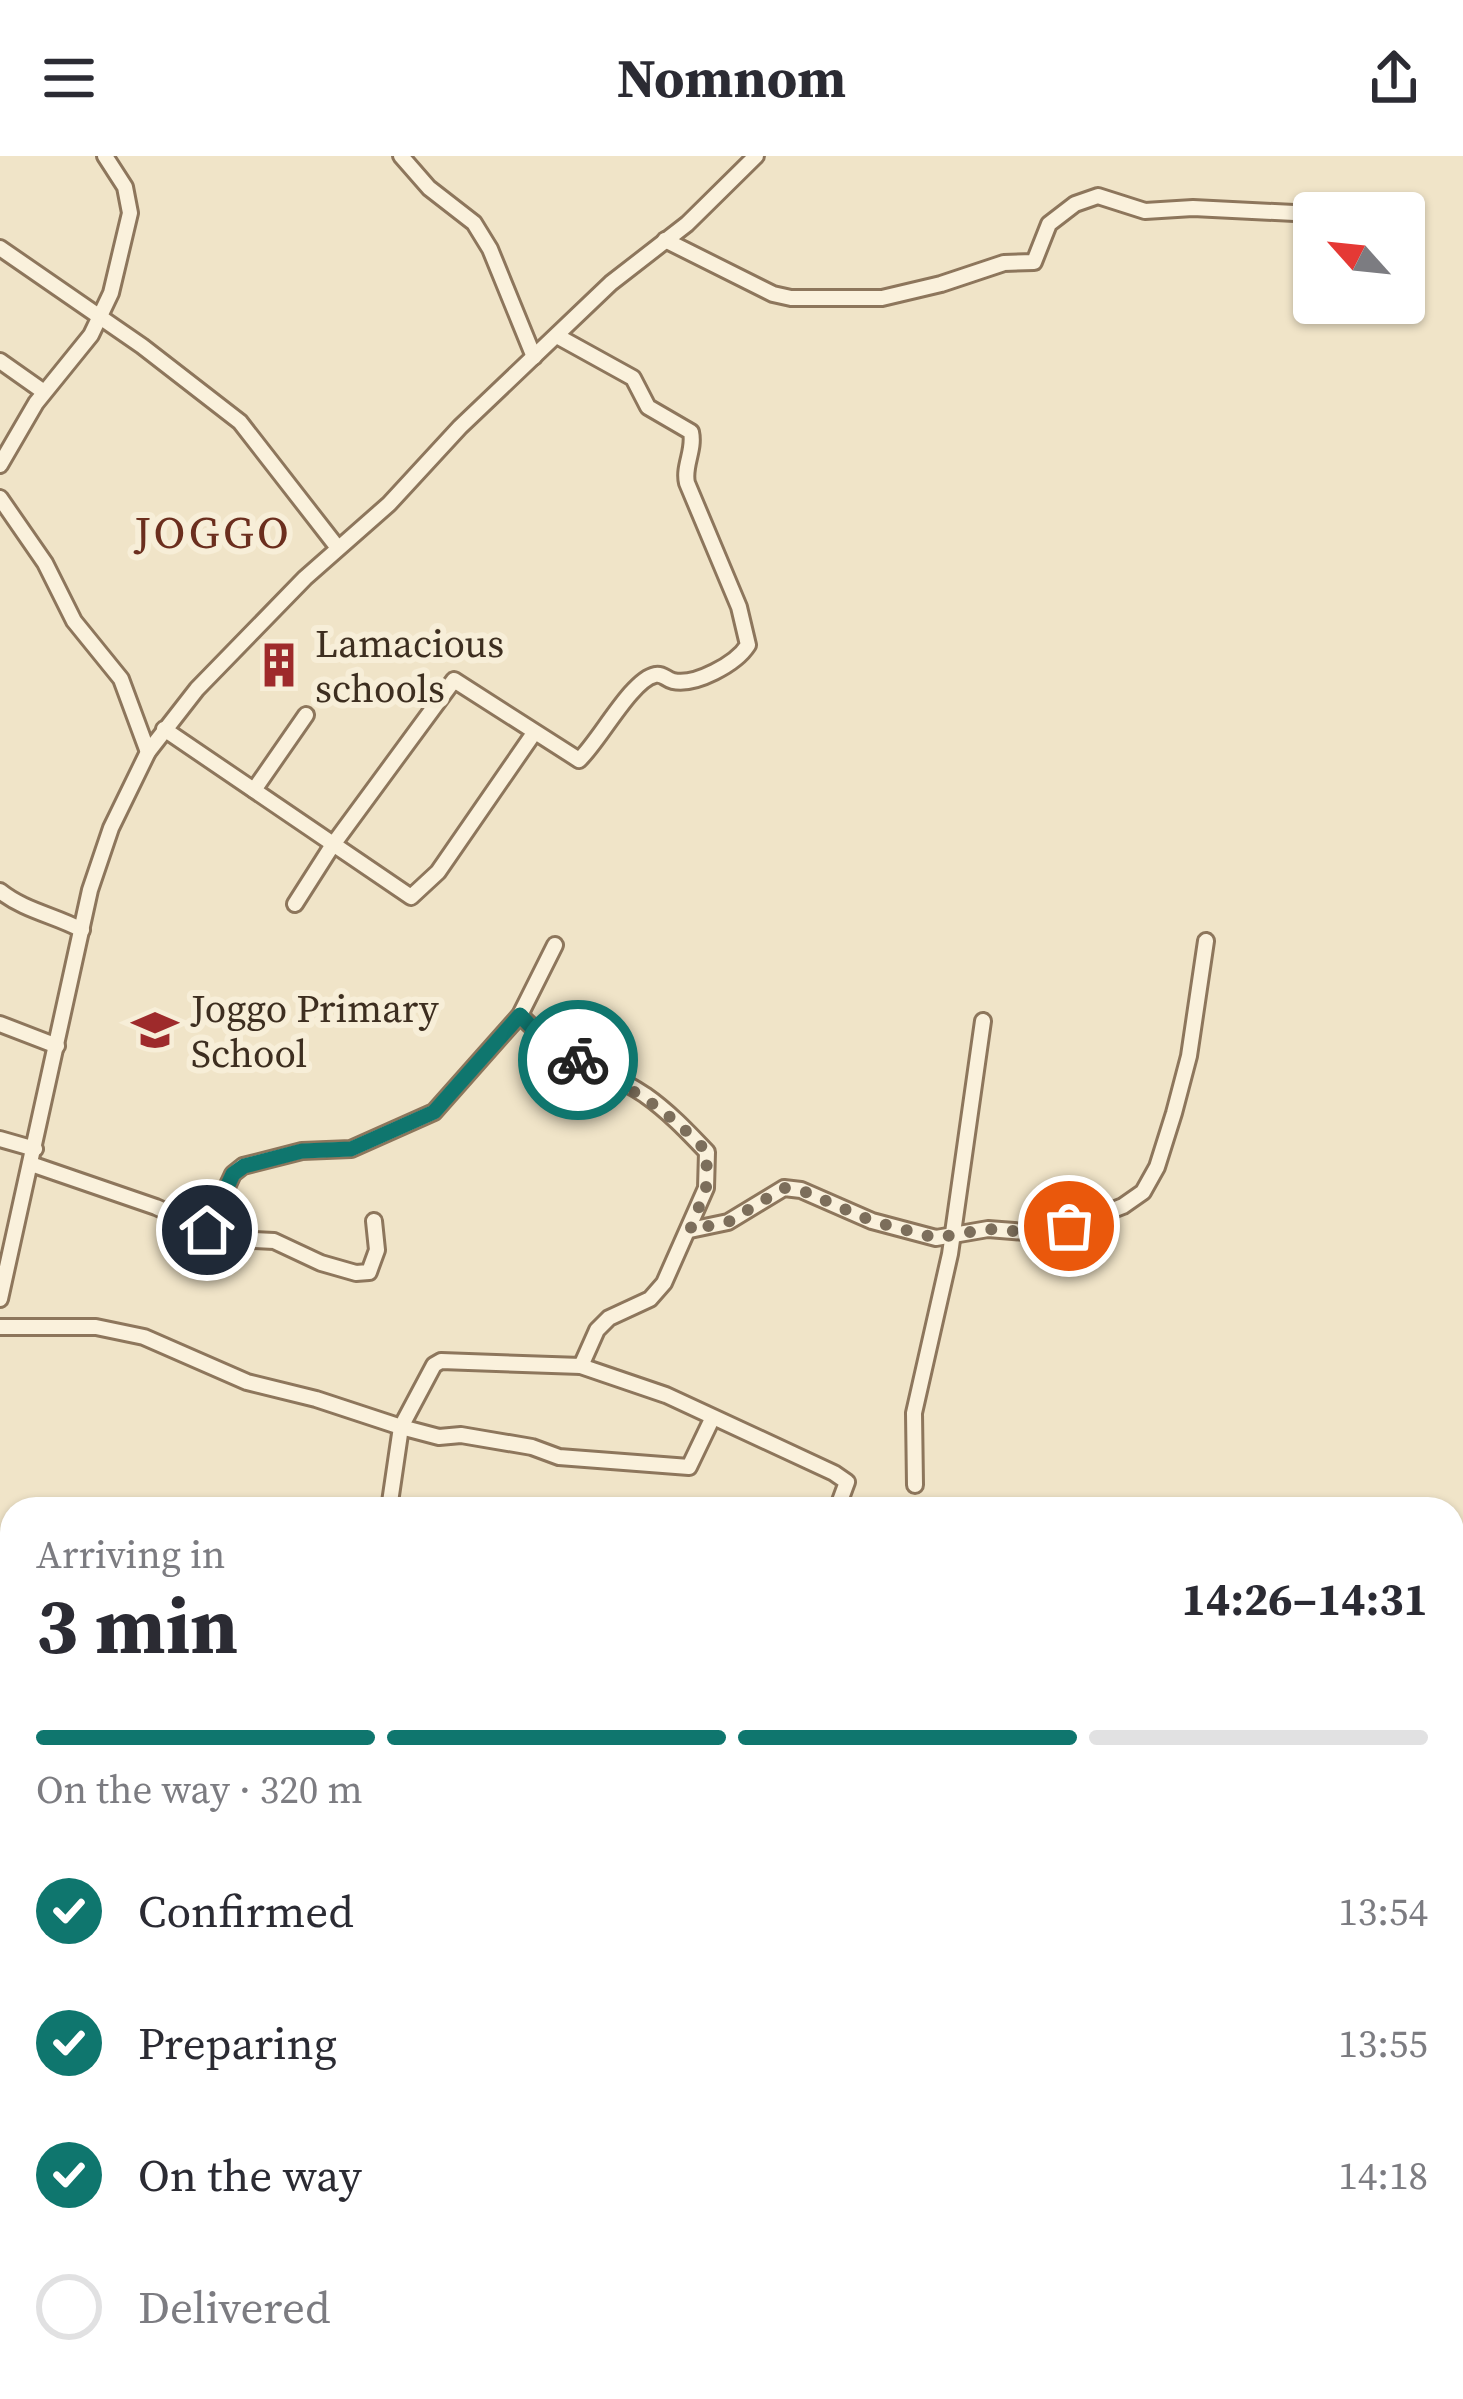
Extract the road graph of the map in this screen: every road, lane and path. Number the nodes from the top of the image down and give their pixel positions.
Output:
1 (105, 156) edge
2 (401, 156) edge
3 (756, 156) edge
4 (1293, 213) edge
5 (665, 241) junction
6 (0, 248) edge
7 (102, 317) junction
8 (557, 336) junction
9 (534, 357) junction
10 (0, 361) edge
11 (44, 392) junction
12 (0, 465) edge
13 (0, 498) edge
14 (338, 548) junction
15 (306, 715) dead end
16 (164, 729) junction
17 (533, 734) junction
18 (148, 752) junction
19 (254, 790) junction
20 (332, 846) junction
21 (0, 891) edge
22 (295, 904) dead end
23 (82, 930) junction
24 (1206, 941) dead end
25 (555, 945) dead end
26 (520, 1015) junction
27 (983, 1021) dead end
28 (0, 1024) edge
29 (57, 1046) junction
30 (0, 1139) edge
31 (33, 1157) junction
32 (374, 1221) dead end
33 (207, 1230) junction
34 (690, 1230) junction
35 (951, 1237) junction
36 (0, 1299) edge
37 (0, 1327) edge
38 (581, 1366) junction
39 (712, 1419) junction
40 (401, 1427) junction
41 (915, 1485) dead end
42 (391, 1497) edge
43 (841, 1497) edge

1 - 7 street
2 - 9 street
3 - 5 street
4 - 5 street
5 - 8 street
6 - 7 street
7 - 11 street
7 - 14 street
8 - 9 street
8 - 17 street
9 - 14 street
10 - 11 street
11 - 12 street
13 - 18 street
14 - 16 street
15 - 19 street
16 - 18 street
16 - 19 street
17 - 20 street
17 - 20 street
18 - 23 street
19 - 20 street
20 - 22 street
21 - 23 street
23 - 29 street
24 - 35 street
25 - 26 street
26 - 33 street
26 - 34 street
27 - 35 street
28 - 29 street
29 - 31 street
30 - 31 street
31 - 33 street
31 - 36 street
32 - 33 street
34 - 35 street
34 - 38 street
35 - 41 street
37 - 40 street
38 - 39 street
38 - 40 street
39 - 40 street
39 - 43 street
40 - 42 street

